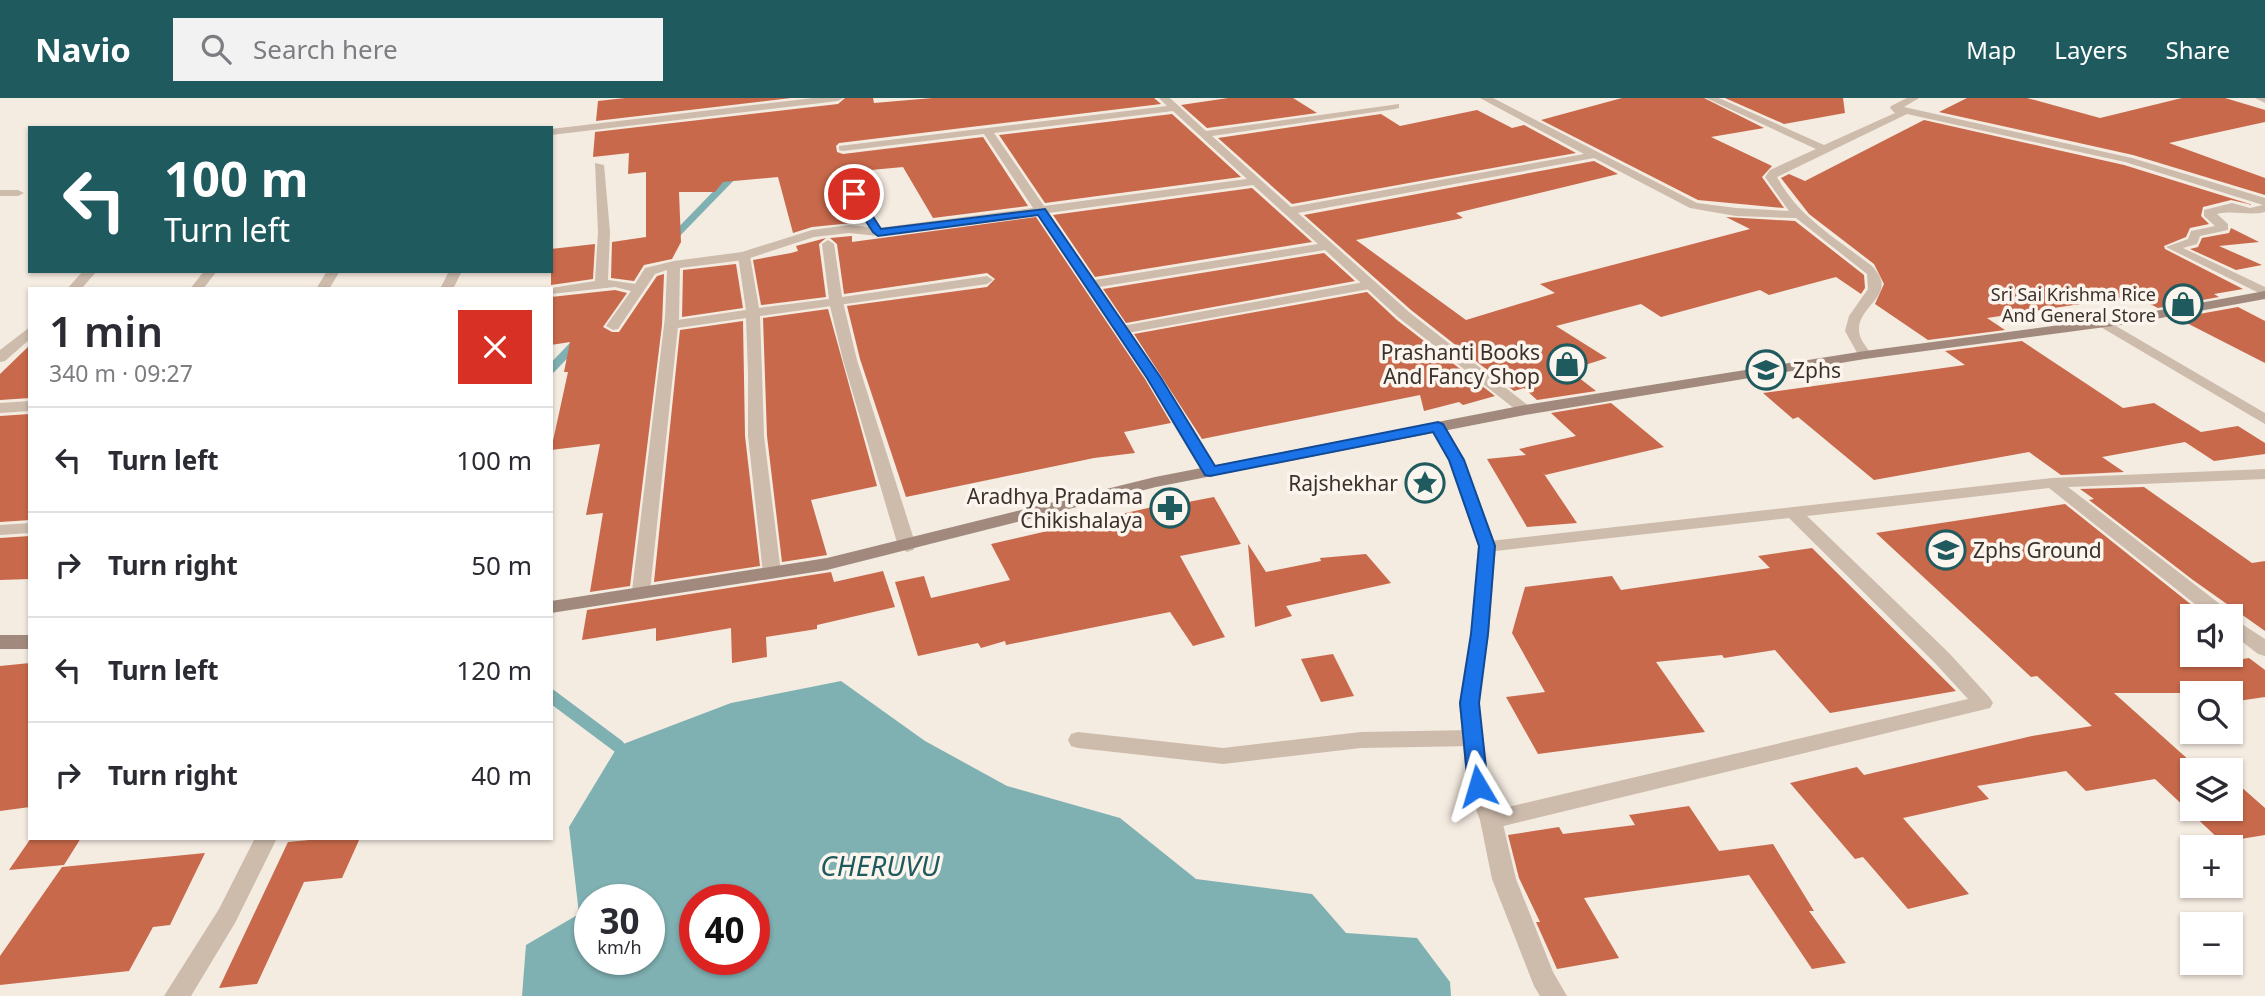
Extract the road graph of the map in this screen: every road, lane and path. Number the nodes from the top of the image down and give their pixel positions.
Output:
1 (838, 98) edge
2 (1164, 98) edge
3 (1485, 98) edge
4 (1711, 98) edge
5 (1914, 98) edge
6 (1395, 106) dead end
7 (1177, 108) junction
8 (1895, 108) junction
9 (987, 131) junction
10 (553, 132) edge
11 (1205, 134) junction
12 (843, 148) dead end
13 (1822, 148) junction
14 (1595, 155) junction
15 (599, 165) dead end
16 (843, 178) dead end
17 (1256, 181) junction
18 (0, 193) edge
19 (18, 193) dead end
20 (2265, 202) edge
21 (2265, 208) edge
22 (1041, 211) junction
23 (1288, 211) junction
24 (1801, 215) junction
25 (878, 232) junction
26 (828, 244) junction
27 (1326, 246) junction
28 (744, 256) junction
29 (674, 265) junction
30 (89, 273) edge
31 (209, 273) edge
32 (987, 280) dead end
33 (1091, 284) junction
34 (601, 285) junction
35 (1370, 285) junction
36 (75, 287) edge
37 (198, 287) edge
38 (639, 289) junction
39 (553, 290) edge
40 (2265, 293) edge
41 (836, 302) junction
42 (753, 314) junction
43 (2104, 323) junction
44 (671, 325) junction
45 (613, 327) dead end
46 (1122, 330) junction
47 (28, 333) edge
48 (1865, 355) junction
49 (0, 358) edge
50 (28, 406) edge
51 (0, 408) edge
52 (1525, 410) junction
53 (2265, 419) edge
54 (1438, 427) junction
55 (1210, 471) junction
56 (2265, 474) edge
57 (2052, 483) junction
58 (1794, 513) junction
59 (28, 528) edge
60 (2, 532) edge
61 (907, 546) junction
62 (1487, 546) junction
63 (772, 573) junction
64 (641, 591) junction
65 (2207, 604) edge
66 (553, 607) edge
67 (2243, 632) edge
68 (0, 642) edge
69 (28, 642) edge
70 (2265, 649) edge
71 (1473, 738) junction
72 (1078, 740) dead end
73 (1490, 820) junction
74 (265, 840) edge
75 (177, 996) edge
76 (1554, 996) edge

1 - 10 street
2 - 7 street
3 - 14 street
4 - 13 street
5 - 8 street
6 - 11 street
7 - 9 street
7 - 11 street
8 - 13 street
8 - 20 street
9 - 12 street
9 - 22 street
11 - 17 street
13 - 24 street
14 - 23 street
14 - 24 street
15 - 34 street
16 - 25 street
17 - 22 street
17 - 23 street
18 - 19 street
21 - 40 street
22 - 25 street
22 - 33 street
23 - 27 street
24 - 48 street
25 - 26 street
25 - 28 street
26 - 28 street
26 - 41 street
27 - 33 street
27 - 35 street
28 - 29 street
28 - 42 street
29 - 38 street
29 - 44 street
30 - 36 street
31 - 37 street
32 - 41 street
33 - 46 street
34 - 38 street
34 - 39 street
35 - 46 street
35 - 52 street
38 - 45 street
40 - 43 main road
41 - 42 street
41 - 61 street
42 - 44 street
42 - 63 street
43 - 48 main road
43 - 53 street
44 - 64 street
46 - 55 street
47 - 49 street
48 - 52 main road
50 - 51 street
52 - 54 main road
54 - 55 main road
54 - 62 street
55 - 61 main road
56 - 57 street
57 - 58 street
57 - 65 street
58 - 62 street
58 - 73 street
59 - 60 street
61 - 63 main road
62 - 71 street
63 - 64 main road
64 - 66 main road
67 - 70 street
68 - 69 main road
71 - 72 street
71 - 73 street
73 - 76 street
74 - 75 street

